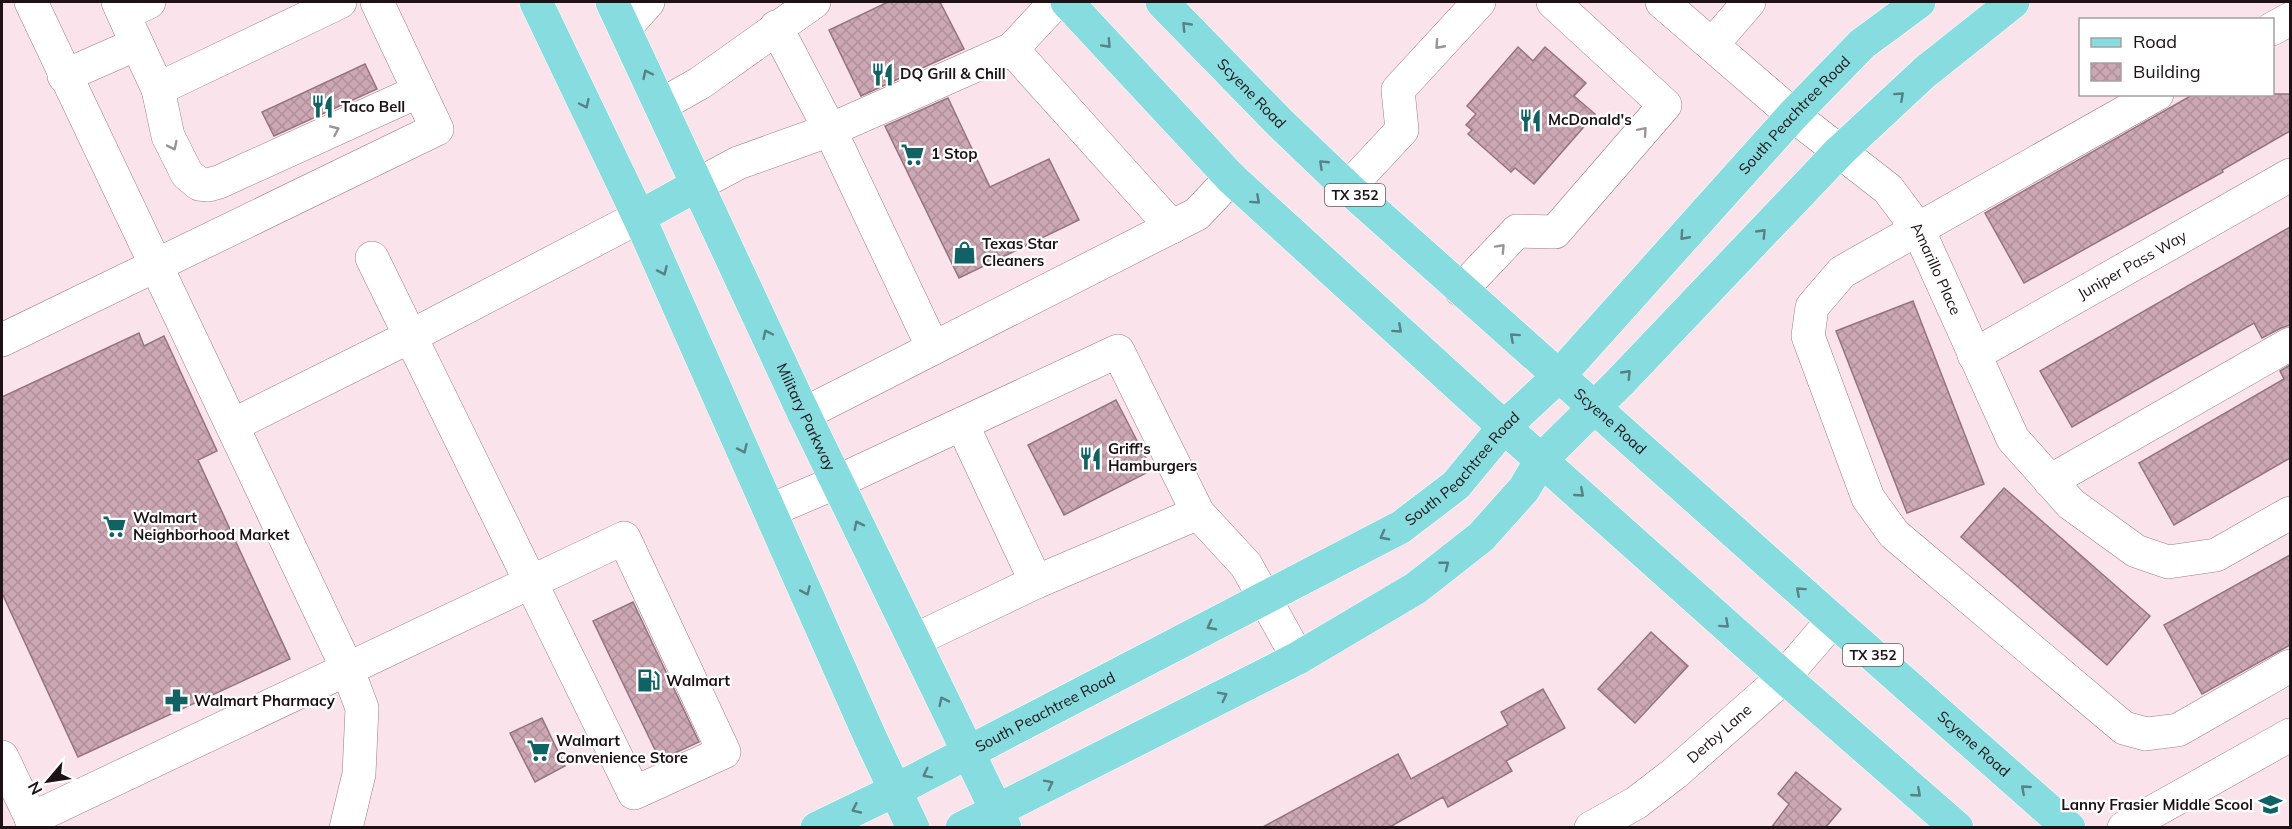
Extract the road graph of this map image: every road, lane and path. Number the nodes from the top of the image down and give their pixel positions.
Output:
1 (31, 2) edge
2 (340, 2) edge
3 (377, 2) edge
4 (536, 2) edge
5 (648, 2) edge
6 (814, 2) edge
7 (1056, 2) edge
8 (1067, 2) edge
9 (1162, 2) edge
10 (1479, 2) edge
11 (1553, 2) edge
12 (1662, 2) edge
13 (1749, 2) edge
14 (1919, 2) edge
15 (2013, 2) edge
16 (130, 6) edge
17 (619, 15) edge
18 (2290, 19) edge
19 (776, 27) junction
20 (2274, 28) edge
21 (137, 44) junction
22 (1712, 45) junction
23 (1012, 48) junction
24 (64, 76) junction
25 (158, 89) junction
26 (419, 92) junction
27 (2153, 96) edge
28 (661, 105) junction
29 (1793, 114) junction
30 (830, 130) junction
31 (1839, 152) junction
32 (2290, 175) edge
33 (1231, 178) junction
34 (698, 185) junction
35 (1347, 188) junction
36 (639, 218) junction
37 (1172, 227) junction
38 (1918, 230) junction
39 (372, 258) dead end
40 (156, 265) junction
41 (1461, 290) junction
42 (411, 336) junction
43 (2, 340) edge
44 (2290, 344) edge
45 (933, 348) junction
46 (1974, 355) junction
47 (1558, 376) junction
48 (1593, 408) junction
49 (804, 414) junction
50 (962, 424) junction
51 (232, 425) junction
52 (1504, 427) junction
53 (1541, 460) junction
54 (2050, 481) junction
55 (837, 482) junction
56 (771, 510) junction
57 (1198, 513) junction
58 (2290, 513) edge
59 (530, 582) junction
60 (1036, 582) junction
61 (1264, 599) junction
62 (1833, 620) junction
63 (915, 640) junction
64 (1298, 658) junction
65 (2290, 666) edge
66 (347, 668) junction
67 (1784, 677) junction
68 (2290, 735) edge
69 (969, 752) junction
70 (2, 757) edge
71 (896, 790) junction
72 (1001, 819) edge
73 (33, 823) edge
74 (346, 828) edge
75 (817, 828) edge
76 (913, 828) edge
77 (963, 828) edge
78 (1591, 828) edge
79 (1957, 828) edge
80 (2070, 828) edge
81 (2124, 828) edge

1 - 24 street
2 - 25 street
3 - 26 street
4 -> 36 main road
5 - 17 street
6 - 19 street
7 - 23 street
8 -> 33 main road
35 -> 9 main road, Scyene Road / TX 352
10 -> 35 street
41 -> 11 street
12 - 22 street, Amarillo Place
13 - 22 street
14 - 29 main road, South Peachtree Road
31 -> 15 main road
16 - 21 street
28 -> 17 main road, Military Parkway
18 - 20 street
19 - 28 street
19 - 30 street
21 - 24 street
21 - 25 street
22 - 29 street, Amarillo Place
23 - 30 street
23 - 37 street
24 - 40 street
25 -> 26 street
26 - 40 street
27 - 38 street
28 - 34 main road, Military Parkway
29 - 31 street, Amarillo Place
29 -> 47 main road, South Peachtree Road
30 - 34 street
30 - 45 street
31 - 38 street, Amarillo Place
48 -> 31 main road
32 - 46 street, Juniper Pass Way
33 - 37 street
33 -> 52 main road
34 - 36 main road
49 -> 34 main road, Military Parkway
35 - 41 main road, Scyene Road / TX 352
36 - 42 street
36 -> 56 main road
37 - 45 street
38 - 46 street, Amarillo Place
38 - 65 street
39 - 42 street
40 - 43 street
40 - 51 street
47 -> 41 main road, Scyene Road / TX 352
42 - 51 street
42 - 59 street
44 - 54 street
45 - 49 street
46 - 54 street, Amarillo Place
47 - 48 main road, Scyene Road / TX 352
47 - 52 main road, South Peachtree Road
48 - 53 main road
62 -> 48 main road, Scyene Road / TX 352
49 - 55 main road, Military Parkway
50 - 55 street
50 - 57 street
50 - 60 street
51 - 66 street
52 - 53 main road
52 -> 61 main road, South Peachtree Road
64 -> 53 main road
53 -> 67 main road
54 - 58 street, Amarillo Place
55 - 56 street
63 -> 55 main road, Military Parkway
56 -> 71 main road
57 - 60 street
57 - 61 street
59 - 59 street
59 - 66 street
60 - 63 street
61 - 64 street
61 -> 69 main road, South Peachtree Road
62 - 67 street, Derby Lane
80 -> 62 main road, Scyene Road / TX 352
69 -> 63 main road, Military Parkway
72 -> 64 main road
66 - 73 street
66 - 74 street
67 - 78 street, Derby Lane
67 -> 79 main road
68 - 81 street
69 -> 71 main road, South Peachtree Road
69 - 72 main road, Military Parkway
70 - 73 street
71 -> 75 main road, South Peachtree Road
71 - 76 main road
72 - 77 main road

